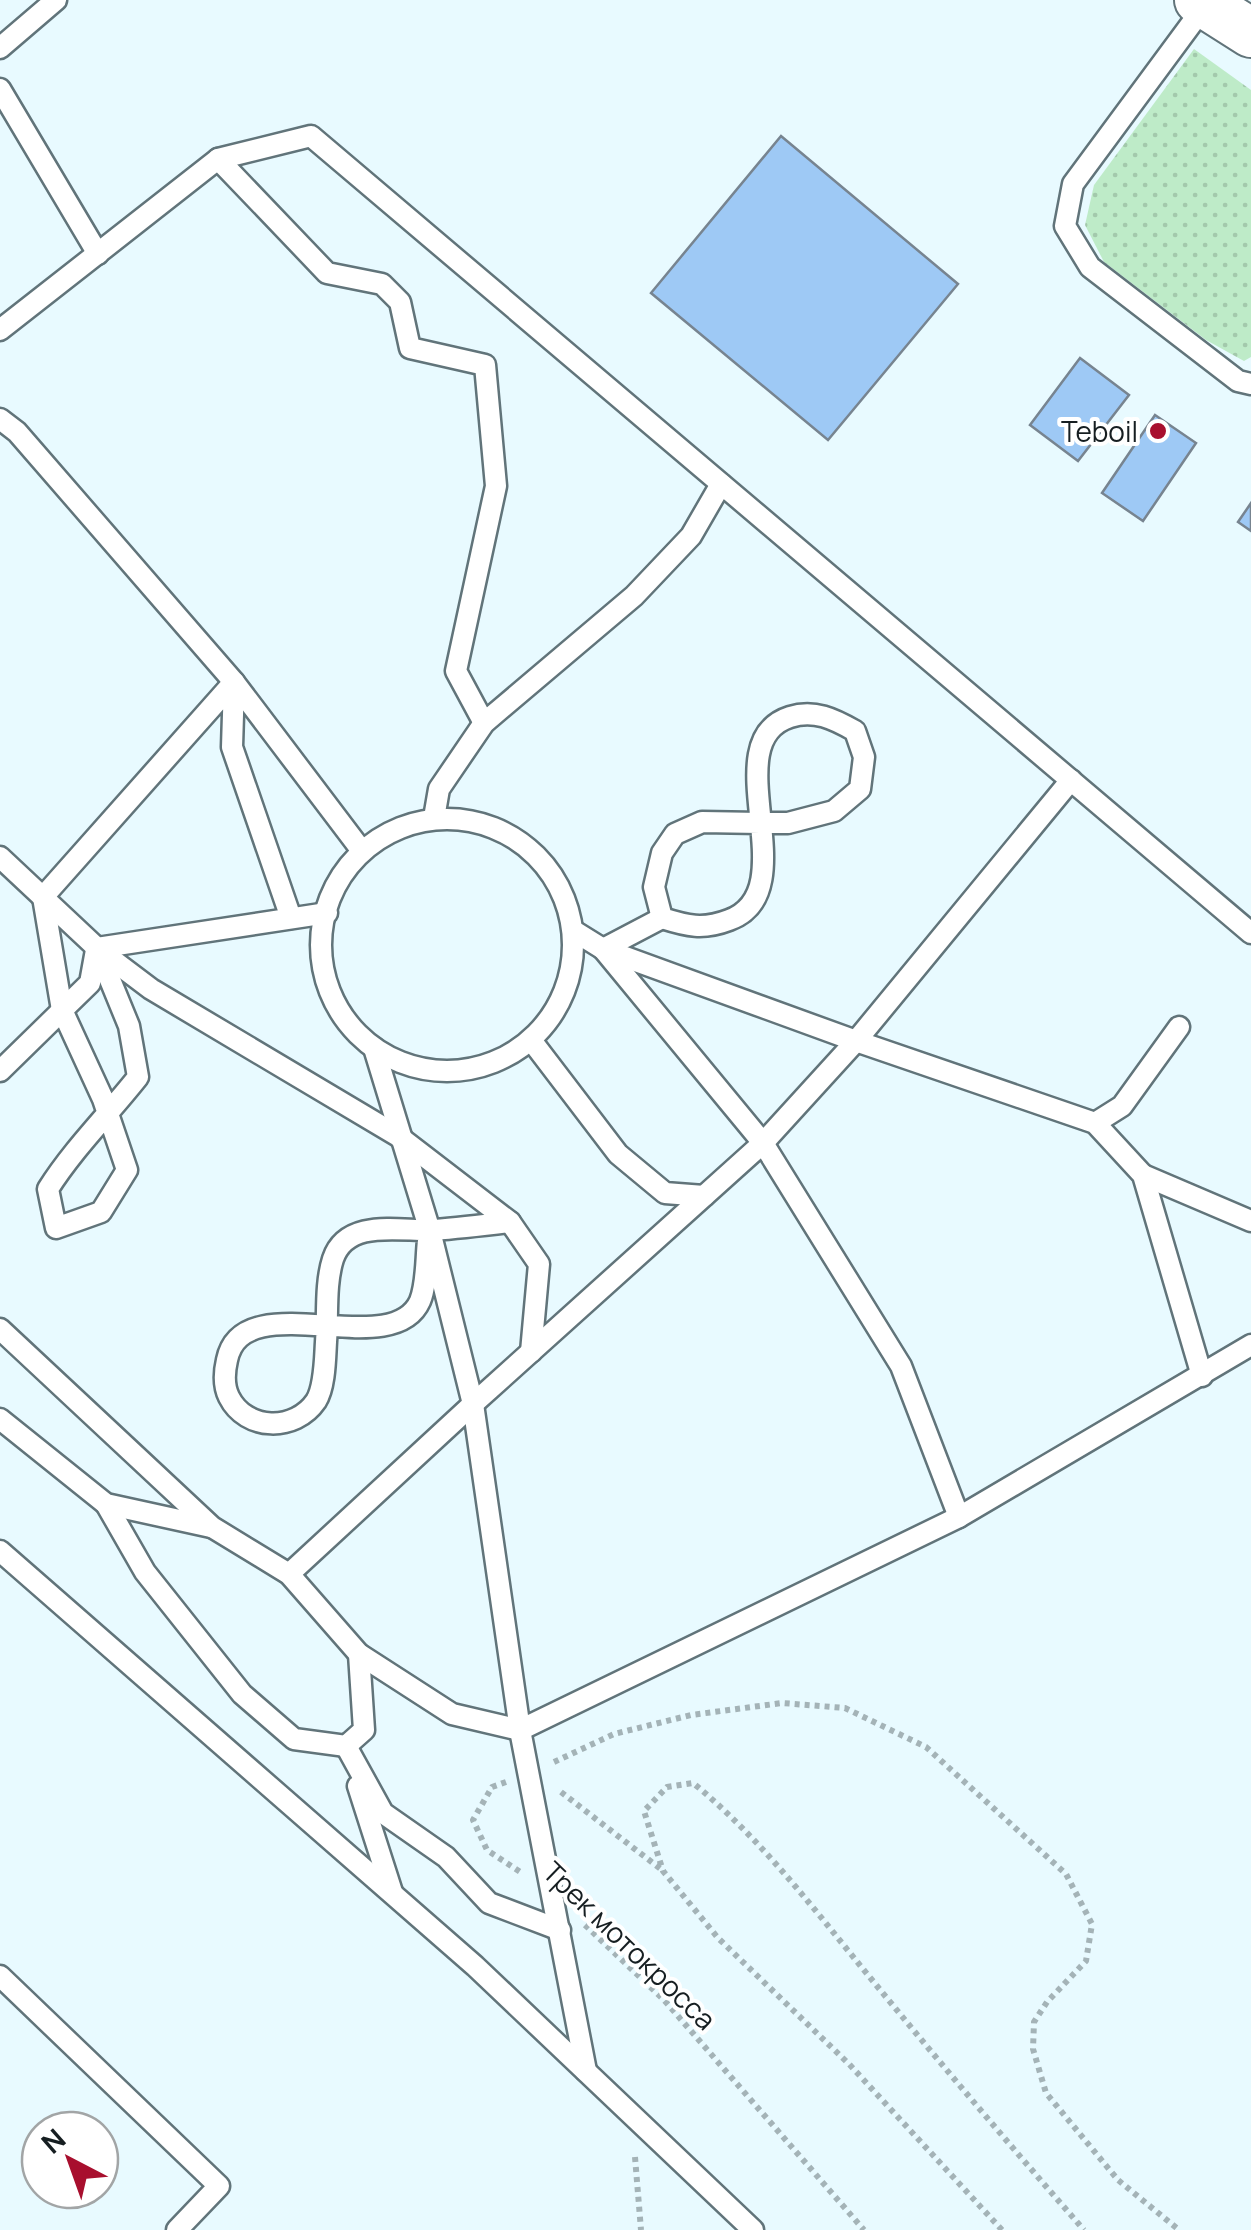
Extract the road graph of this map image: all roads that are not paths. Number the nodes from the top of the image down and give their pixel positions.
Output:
1 (56, 0) edge
2 (1202, 2) edge
3 (1251, 33) edge
4 (0, 48) edge
5 (0, 89) edge
6 (218, 159) junction
7 (98, 254) junction
8 (0, 330) edge
9 (1251, 384) edge
10 (0, 419) edge
11 (721, 484) junction
12 (234, 682) junction
13 (484, 723) junction
14 (1071, 780) junction
15 (434, 818) junction
16 (760, 823) junction
17 (362, 851) junction
18 (0, 856) edge
19 (44, 898) junction
20 (327, 913) junction
21 (292, 918) junction
22 (662, 918) junction
23 (574, 931) junction
24 (1251, 933) edge
25 (97, 948) junction
26 (603, 949) junction
27 (62, 1010) junction
28 (1179, 1028) dead end
29 (531, 1040) junction
30 (856, 1041) junction
31 (374, 1048) junction
32 (0, 1071) edge
33 (108, 1114) junction
34 (1095, 1124) junction
35 (398, 1136) junction
36 (763, 1144) junction
37 (1143, 1175) junction
38 (704, 1196) junction
39 (1251, 1221) edge
40 (510, 1222) junction
41 (430, 1230) junction
42 (327, 1325) junction
43 (0, 1329) edge
44 (1251, 1345) edge
45 (531, 1352) junction
46 (1202, 1376) junction
47 (473, 1404) junction
48 (0, 1419) edge
49 (106, 1504) junction
50 (960, 1517) junction
51 (212, 1528) junction
52 (0, 1551) edge
53 (289, 1574) junction
54 (359, 1654) junction
55 (520, 1730) junction
56 (346, 1746) junction
57 (392, 1894) junction
58 (560, 1930) junction
59 (0, 1976) edge
60 (586, 2071) junction
61 (177, 2230) edge
62 (753, 2230) edge

1 - 4 lane
2 - 3 street
2 - 9 lane
5 - 7 lane
6 - 7 lane
6 - 11 lane
6 - 13 lane
7 - 8 lane
10 - 12 lane
11 - 13 lane
11 - 14 lane
12 - 17 lane
12 - 19 lane
12 - 21 lane
13 - 15 lane
14 - 24 lane
14 - 30 lane
15 - 17 lane
15 - 23 lane
16 - 16 lane
16 - 22 lane
16 - 22 lane
17 - 20 lane
18 - 19 lane
19 - 25 lane
19 - 27 lane
20 - 21 lane
20 - 31 lane
21 - 25 lane
22 - 26 lane
23 - 26 lane
23 - 29 lane
25 - 27 lane
25 - 33 lane
25 - 35 lane
26 - 30 lane
26 - 36 lane
27 - 32 lane
27 - 33 lane
28 - 34 lane
29 - 31 lane
29 - 38 lane
30 - 34 lane
30 - 36 lane
31 - 35 lane
33 - 33 lane
34 - 37 lane
35 - 40 lane
35 - 41 lane
36 - 38 lane
36 - 50 lane
37 - 39 lane
37 - 46 lane
38 - 45 lane
40 - 41 lane
40 - 45 lane
41 - 42 lane
41 - 42 lane
41 - 47 lane
42 - 42 lane
43 - 51 lane
44 - 46 lane
45 - 47 lane
46 - 50 lane
47 - 53 lane
47 - 55 lane
48 - 49 lane
49 - 51 lane
49 - 56 lane
50 - 55 lane
51 - 53 lane
52 - 57 lane
53 - 54 lane
54 - 55 lane
54 - 56 lane
55 - 58 lane
56 - 57 lane
56 - 58 lane
57 - 60 lane
58 - 60 lane
59 - 61 lane
60 - 62 lane

